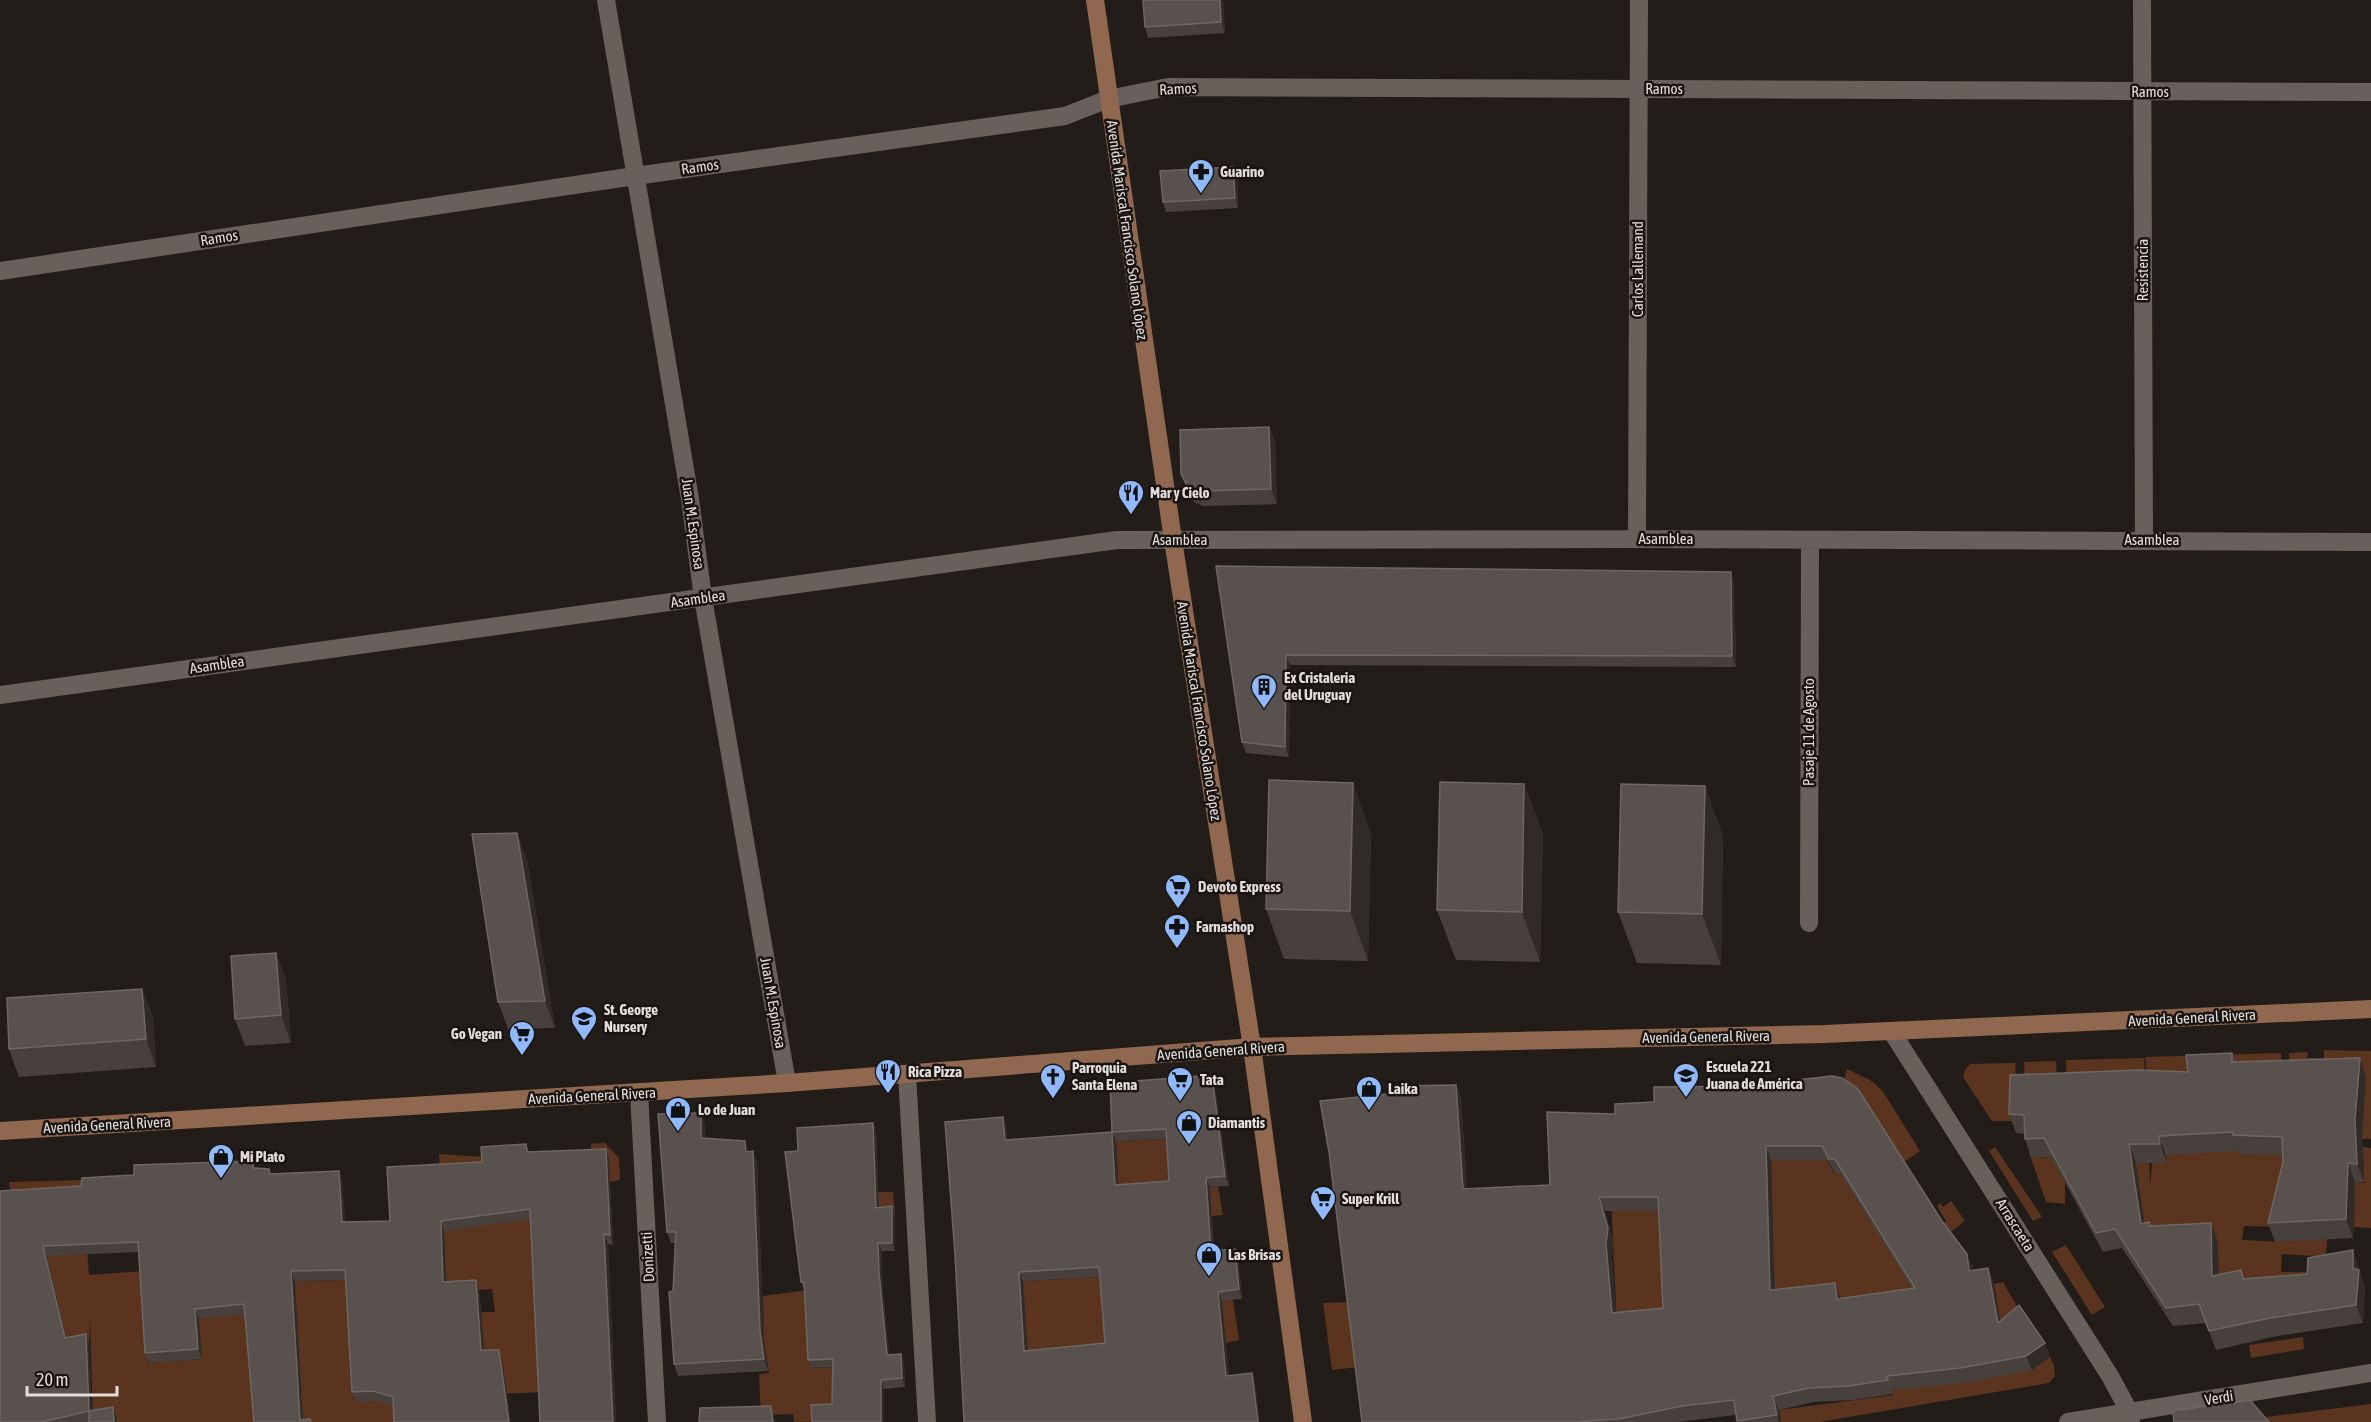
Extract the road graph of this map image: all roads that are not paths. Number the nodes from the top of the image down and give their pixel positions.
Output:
1 (606, 0) edge
2 (1095, 0) edge
3 (1639, 0) edge
4 (2142, 0) edge
5 (1639, 89) junction
6 (2142, 92) junction
7 (2371, 93) edge
8 (1108, 99) junction
9 (635, 176) junction
10 (0, 271) edge
11 (1637, 539) junction
12 (1173, 540) junction
13 (2144, 540) junction
14 (1810, 541) junction
15 (2371, 542) edge
16 (703, 598) junction
17 (0, 695) edge
18 (1809, 923) dead end
19 (2371, 1010) edge
20 (1892, 1032) junction
21 (1251, 1047) junction
22 (907, 1074) junction
23 (787, 1083) junction
24 (639, 1093) junction
25 (0, 1131) edge
26 (2371, 1373) edge
27 (2130, 1417) edge
28 (657, 1422) edge
29 (927, 1422) edge
30 (1303, 1422) edge
31 (2068, 1422) edge

1 - 9 street, Juan M. Espinosa
2 - 8 main road, Avenida Mariscal Francisco Solano López
3 - 5 street, Carlos Lallemand
4 - 6 street, Resistencia
5 - 6 street, Ramos
5 - 8 street, Ramos
5 - 11 street, Carlos Lallemand
6 - 7 street, Ramos
6 - 13 street, Resistencia
8 - 9 street, Ramos
8 - 12 main road, Avenida Mariscal Francisco Solano López
9 - 10 street, Ramos
9 - 16 street, Juan M. Espinosa
11 - 12 street, Asamblea
11 - 14 street, Asamblea
12 - 16 street, Asamblea
12 - 21 main road, Avenida Mariscal Francisco Solano López
13 - 14 street, Asamblea
13 - 15 street, Asamblea
14 - 18 street, Pasaje 11 de Agosto
16 - 17 street, Asamblea
16 - 23 street, Juan M. Espinosa
19 - 20 main road, Avenida General Rivera
20 - 21 main road, Avenida General Rivera
20 - 27 street, Arrascaeta
21 - 22 main road, Avenida General Rivera
21 - 30 main road, Avenida Mariscal Francisco Solano López
22 - 23 main road, Avenida General Rivera
22 - 29 street
23 - 24 main road, Avenida General Rivera
24 - 25 main road, Avenida General Rivera
24 - 28 street, Donizetti
26 - 27 street, Verdi
27 - 31 street, Verdi

